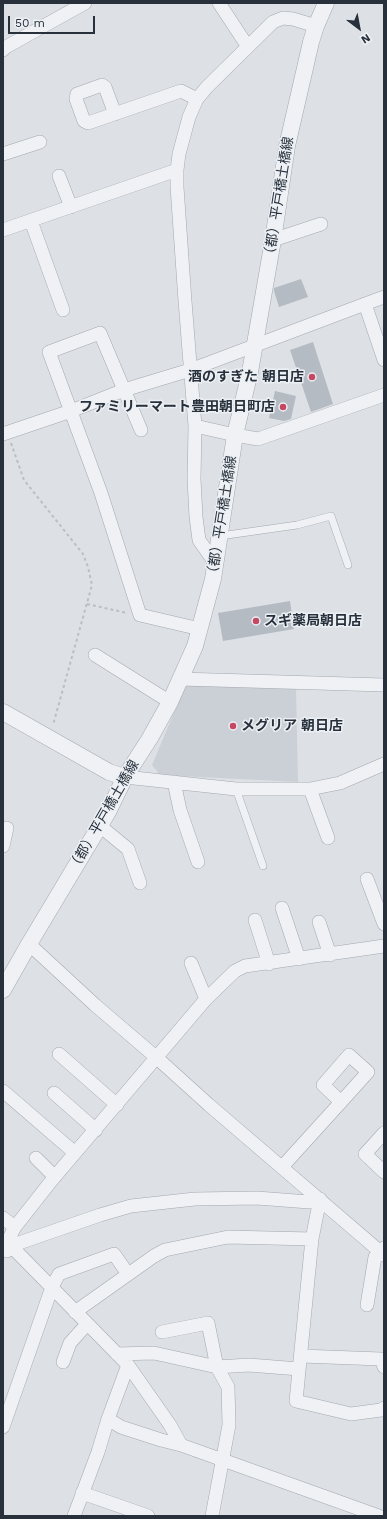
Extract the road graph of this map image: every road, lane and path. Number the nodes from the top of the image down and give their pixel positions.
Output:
1 (86, 3) edge
2 (219, 3) edge
3 (326, 3) edge
4 (316, 26) junction
5 (248, 47) junction
6 (3, 50) edge
7 (197, 99) junction
8 (115, 114) dead end
9 (40, 142) dead end
10 (3, 154) edge
11 (177, 170) junction
12 (59, 176) dead end
13 (71, 207) junction
14 (32, 221) junction
15 (321, 224) dead end
16 (3, 230) edge
17 (273, 240) junction
18 (384, 297) edge
19 (365, 304) junction
20 (63, 310) dead end
21 (254, 345) junction
22 (384, 360) edge
23 (190, 370) junction
24 (124, 390) junction
25 (384, 395) edge
26 (71, 411) junction
27 (195, 426) junction
28 (141, 430) dead end
29 (5, 433) edge
30 (235, 435) junction
31 (220, 536) junction
32 (215, 563) junction
33 (348, 565) dead end
34 (88, 604) junction
35 (140, 615) junction
36 (200, 629) junction
37 (95, 655) dead end
38 (180, 679) junction
39 (384, 685) edge
40 (170, 702) junction
41 (3, 712) edge
42 (51, 730) dead end
43 (384, 764) edge
44 (125, 776) junction
45 (174, 782) junction
46 (236, 789) junction
47 (310, 789) junction
48 (100, 826) junction
49 (7, 828) dead end
50 (328, 838) dead end
51 (3, 846) edge
52 (198, 862) dead end
53 (263, 866) dead end
54 (367, 878) dead end
55 (140, 882) dead end
56 (282, 908) dead end
57 (255, 920) dead end
58 (320, 922) dead end
59 (384, 924) edge
60 (29, 944) junction
61 (384, 946) edge
62 (330, 955) junction
63 (299, 959) junction
64 (191, 962) dead end
65 (269, 964) junction
66 (4, 983) edge
67 (206, 999) junction
68 (59, 1054) dead end
69 (157, 1058) junction
70 (3, 1090) edge
71 (54, 1093) dead end
72 (341, 1102) dead end
73 (117, 1105) junction
74 (96, 1130) junction
75 (384, 1133) edge
76 (75, 1153) junction
77 (36, 1158) dead end
78 (282, 1167) junction
79 (384, 1172) edge
80 (55, 1177) junction
81 (320, 1199) junction
82 (3, 1218) edge
83 (15, 1227) junction
84 (312, 1239) junction
85 (8, 1250) edge
86 (383, 1252) edge
87 (128, 1274) junction
88 (52, 1287) junction
89 (367, 1305) dead end
90 (75, 1312) junction
91 (87, 1324) junction
92 (162, 1332) dead end
93 (117, 1354) junction
94 (301, 1356) junction
95 (63, 1362) dead end
96 (128, 1365) junction
97 (217, 1367) junction
98 (384, 1367) edge
99 (299, 1370) junction
100 (384, 1408) edge
101 (108, 1419) junction
102 (3, 1427) edge
103 (181, 1445) junction
104 (223, 1460) junction
105 (82, 1493) junction
106 (74, 1516) edge
107 (148, 1516) edge
108 (212, 1516) edge
109 (379, 1516) edge

1 - 6 street
2 - 5 street
3 - 4 street, （都）平戸橋土橋線
4 - 5 street
4 - 17 street, （都）平戸橋土橋線
5 - 7 street
7 - 8 street
7 - 11 street
9 - 10 street
11 - 13 street
11 - 23 street
12 - 13 street
13 - 14 street
14 - 16 street
14 - 20 street
15 - 17 street
17 - 21 street, （都）平戸橋土橋線
18 - 19 street
19 - 21 street
19 - 22 street
21 - 23 street
21 - 30 street, （都）平戸橋土橋線
23 - 24 street
23 - 27 street
24 - 26 street
24 - 26 street
24 - 28 street
25 - 30 street
26 - 29 street
26 - 35 street
27 - 30 street
27 - 32 street
29 - 34 path
30 - 31 street, （都）平戸橋土橋線
31 - 32 street, （都）平戸橋土橋線
31 - 33 lane
32 - 36 street, （都）平戸橋土橋線
34 - 35 path
34 - 42 path
35 - 36 street
36 - 38 street, （都）平戸橋土橋線
37 - 40 street
38 - 39 street
38 - 40 street, （都）平戸橋土橋線
40 - 44 street, （都）平戸橋土橋線
41 - 44 street
43 - 47 street
44 - 45 street
44 - 48 street, （都）平戸橋土橋線
45 - 46 street
45 - 52 street
46 - 47 street
46 - 53 lane
47 - 50 street
48 - 55 street
48 - 60 street, （都）平戸橋土橋線
49 - 51 street
54 - 59 street
56 - 63 street
57 - 65 street
58 - 62 street
60 - 66 street, （都）平戸橋土橋線
60 - 69 street
61 - 62 street
62 - 63 street
63 - 65 street
64 - 67 street
65 - 67 street
67 - 69 street
68 - 73 street
69 - 73 street
69 - 78 street
70 - 76 street
71 - 74 street
72 - 78 street
73 - 74 street
74 - 76 street
75 - 79 street
76 - 80 street
77 - 80 street
78 - 81 street
80 - 83 street
81 - 84 street
81 - 85 street
81 - 86 street
82 - 83 street
83 - 85 street
84 - 87 street
84 - 94 street
85 - 88 street
86 - 89 street
87 - 88 street
87 - 90 street
88 - 90 street
88 - 102 street
90 - 91 street
91 - 93 street
91 - 95 street
92 - 97 street
93 - 96 street
93 - 97 street
94 - 98 street
94 - 99 street
96 - 101 street
96 - 103 street
97 - 99 street
97 - 104 street
99 - 100 street
101 - 103 street
101 - 105 street
103 - 104 street
104 - 108 street
104 - 109 street
105 - 106 street
105 - 107 street

